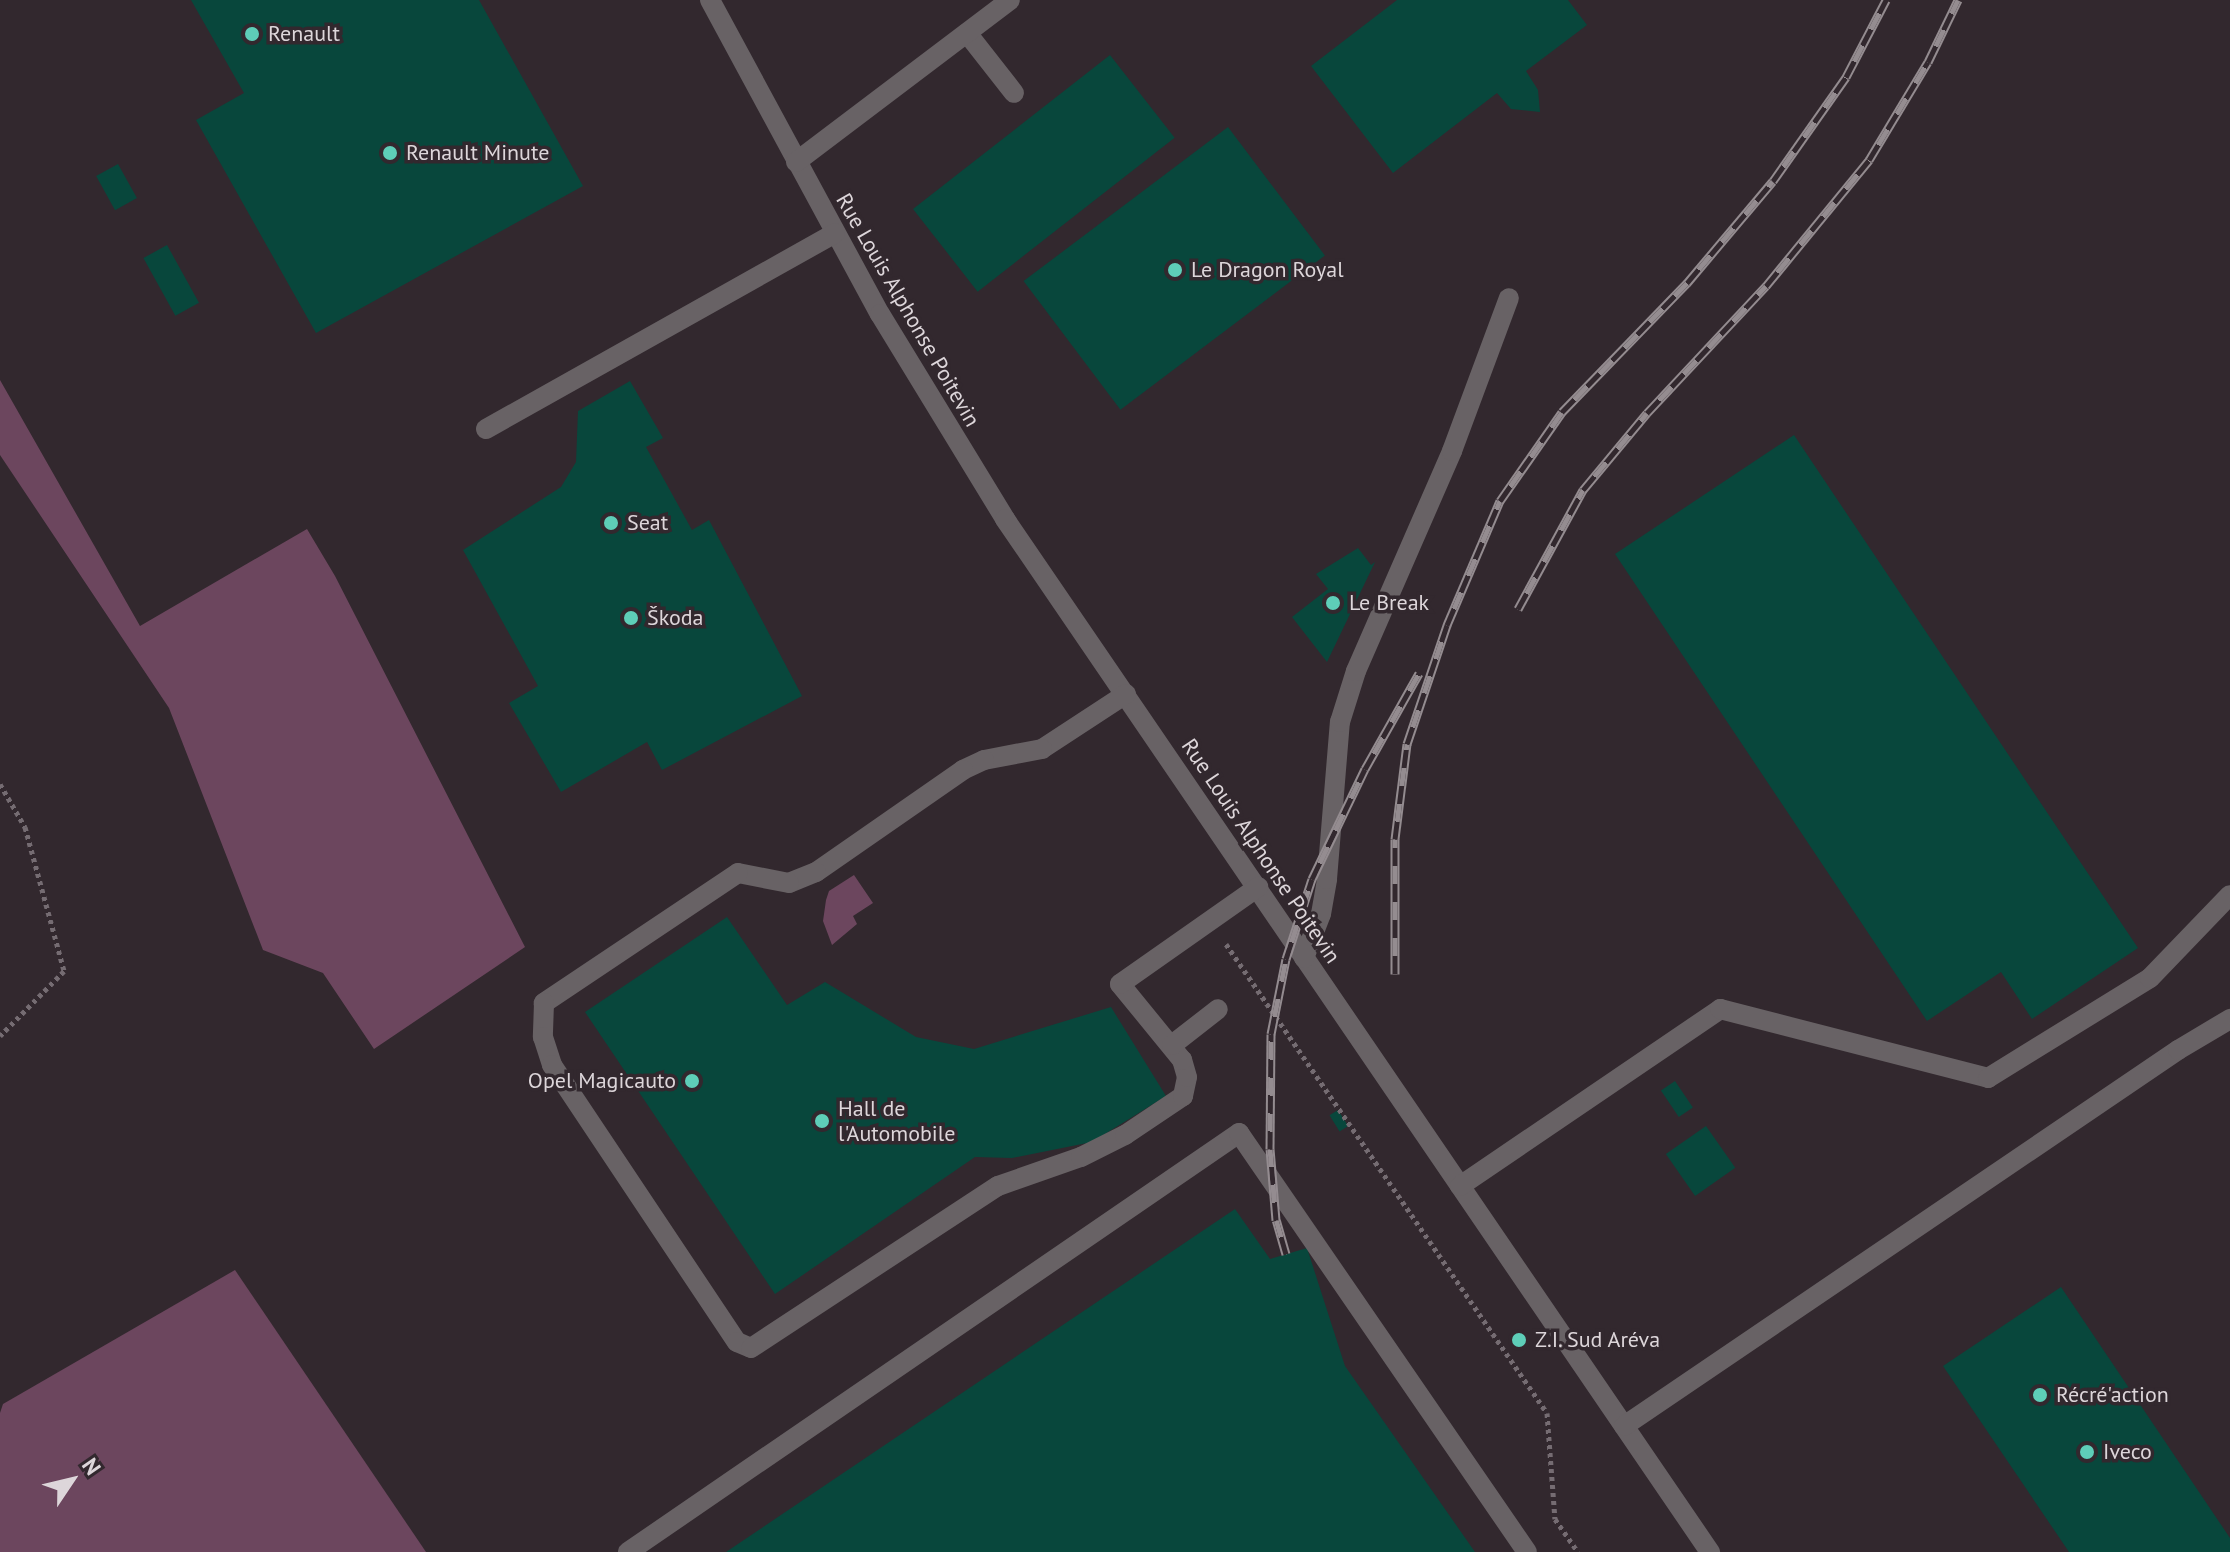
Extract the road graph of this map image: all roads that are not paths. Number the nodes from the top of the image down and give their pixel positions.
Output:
1 (710, 0) edge
2 (1010, 0) edge
3 (967, 33) junction
4 (1014, 93) dead end
5 (796, 162) junction
6 (835, 233) junction
7 (1509, 298) dead end
8 (486, 429) dead end
9 (1126, 694) junction
10 (1258, 887) junction
11 (2230, 895) edge
12 (1304, 958) junction
13 (1218, 1009) dead end
14 (2230, 1019) edge
15 (1172, 1045) junction
16 (1460, 1186) junction
17 (1624, 1426) junction
18 (628, 1552) edge
19 (1527, 1552) edge
20 (1710, 1552) edge

1 - 5 street, Rue Louis Alphonse Poitevin
2 - 3 street
3 - 4 street
3 - 5 street
5 - 6 street, Rue Louis Alphonse Poitevin
6 - 8 street
6 - 9 street, Rue Louis Alphonse Poitevin
7 - 12 street
9 - 10 street, Rue Louis Alphonse Poitevin
9 - 15 street
10 - 12 street, Rue Louis Alphonse Poitevin
10 - 15 street
11 - 16 street
12 - 16 street, Rue Louis Alphonse Poitevin
13 - 15 street
14 - 17 street
16 - 17 street, Rue Louis Alphonse Poitevin
17 - 20 street, Rue Louis Alphonse Poitevin
18 - 19 street

